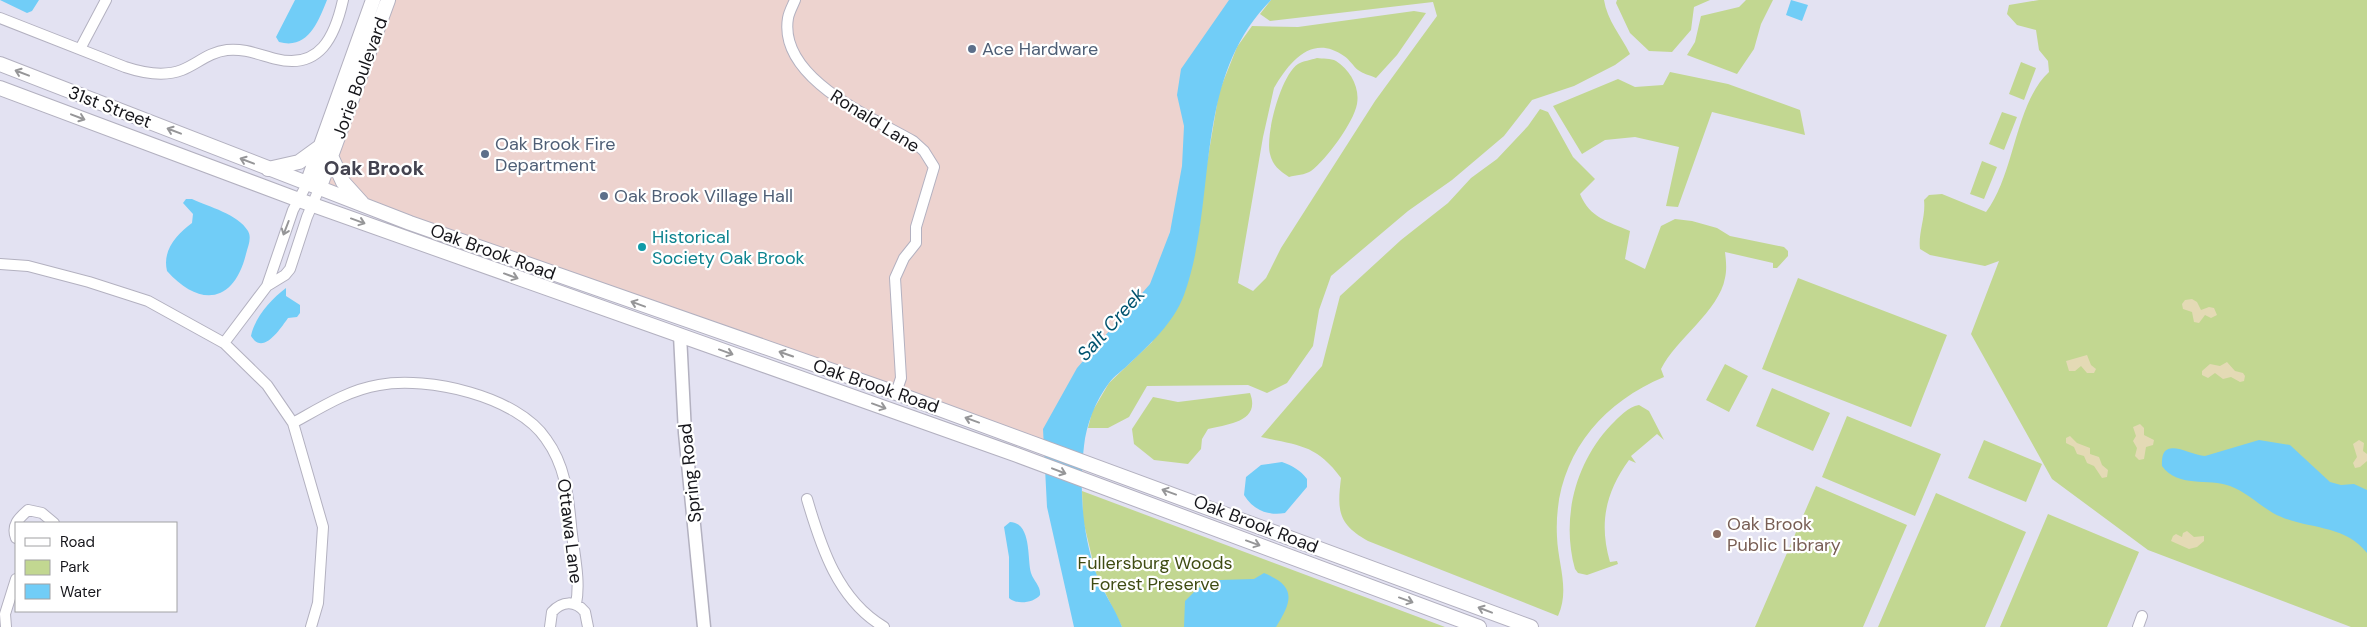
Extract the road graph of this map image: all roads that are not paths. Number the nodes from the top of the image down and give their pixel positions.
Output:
1 (106, 0) edge
2 (343, 0) edge
3 (373, 0) edge
4 (388, 0) edge
5 (795, 0) edge
6 (0, 18) edge
7 (80, 49) junction
8 (0, 64) edge
9 (0, 88) edge
10 (219, 150) joint
11 (326, 151) junction
12 (210, 167) joint
13 (268, 169) junction
14 (313, 186) junction
15 (305, 203) junction
16 (364, 205) junction
17 (0, 264) edge
18 (267, 286) junction
19 (684, 319) junction
20 (680, 335) junction
21 (224, 342) junction
22 (896, 392) junction
23 (293, 422) junction
24 (807, 499) dead end
25 (16, 522) edge
26 (53, 522) edge
27 (15, 582) edge
28 (576, 604) junction
29 (2142, 616) dead end
30 (6, 627) edge
31 (311, 627) edge
32 (550, 627) edge
33 (588, 627) edge
34 (704, 627) edge
35 (884, 627) edge
36 (1479, 627) edge
37 (1531, 627) edge
38 (2138, 627) edge

1 - 7 street
2 - 7 street
3 - 11 main road, Jorie Boulevard
4 - 11 main road, Jorie Boulevard
5 - 22 street, Ronald Lane
6 - 7 street
10 -> 8 main road, 31st Street
9 -> 12 main road, 31st Street
13 -> 10 main road, Oak Brook Road
11 - 13 main road
11 - 14 main road, Jorie Boulevard
11 - 16 main road
12 - 15 main road, Oak Brook Road
13 - 14 main road, Oak Brook Road
14 - 15 street, Jorie Boulevard
14 - 16 main road, Oak Brook Road
15 -> 18 street, Jorie Boulevard
15 - 18 street, Jorie Boulevard
15 -> 20 main road, Oak Brook Road
19 -> 16 main road, Oak Brook Road
17 - 21 street
18 - 21 street, Jorie Boulevard
19 - 20 street, Spring Road
22 -> 19 main road, Oak Brook Road
20 - 34 street, Spring Road
20 -> 36 main road, Oak Brook Road
21 - 23 street
37 -> 22 main road, Oak Brook Road
23 - 28 street, Ottawa Lane
23 - 31 street
24 - 35 street
25 - 26 street
27 - 30 street
28 - 32 street, Ottawa Lane
28 - 33 street, Ottawa Lane
29 - 38 street

